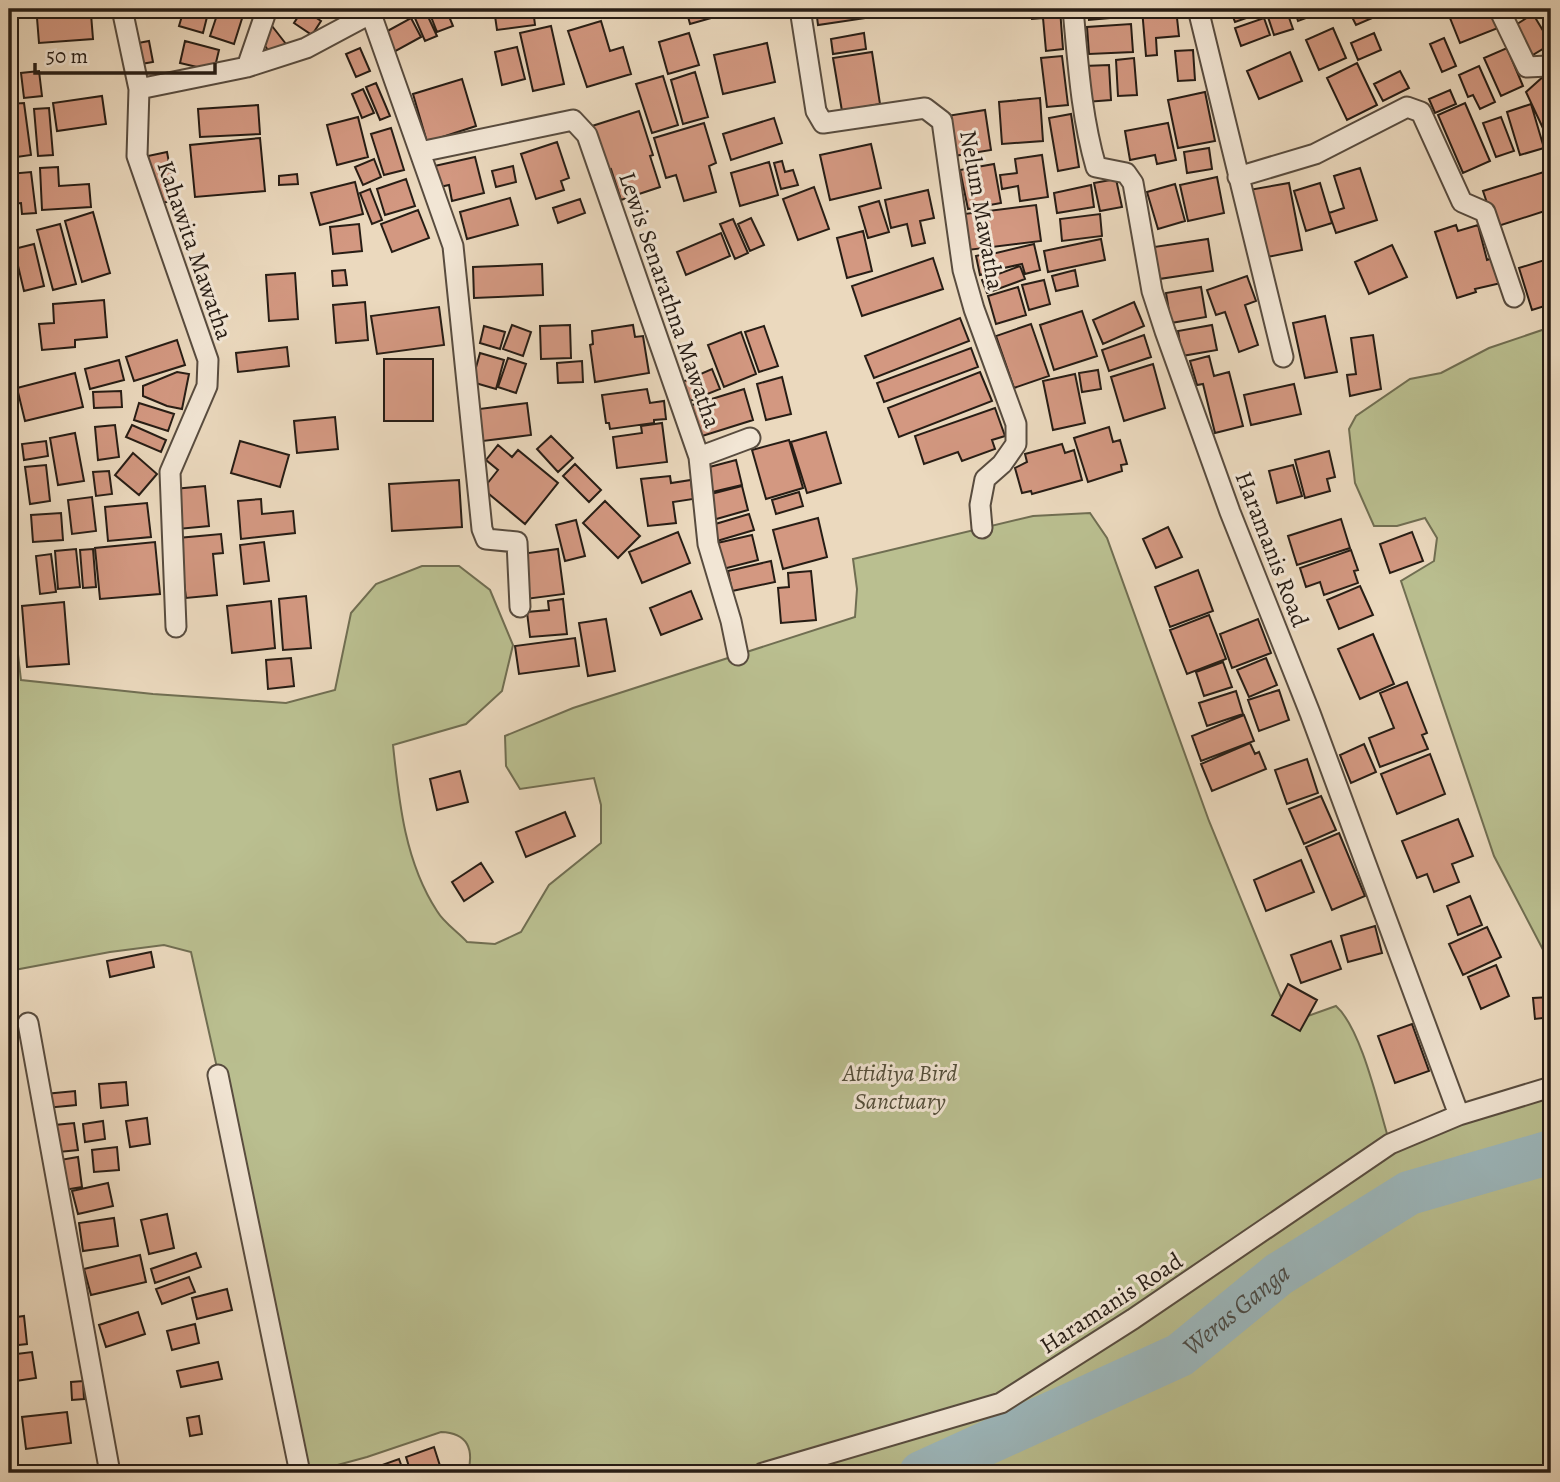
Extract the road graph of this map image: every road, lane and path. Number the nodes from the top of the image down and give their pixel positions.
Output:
1 (122, 9) edge
2 (267, 9) edge
3 (800, 9) edge
4 (1073, 9) edge
5 (1198, 9) edge
6 (1499, 9) edge
7 (375, 11) edge
8 (247, 67) junction
9 (1551, 69) edge
10 (139, 89) junction
11 (420, 152) junction
12 (1238, 177) junction
13 (1514, 297) dead end
14 (1283, 357) dead end
15 (750, 438) dead end
16 (699, 457) junction
17 (982, 528) dead end
18 (520, 607) dead end
19 (176, 627) dead end
20 (738, 655) dead end
21 (27, 1023) dead end
22 (219, 1075) dead end
23 (1551, 1087) edge
24 (1459, 1115) junction
25 (110, 1473) edge
26 (300, 1473) edge
27 (763, 1473) edge

1 - 10 street, Kahawita Mawatha
2 - 8 street
3 - 17 street, Nelum Mawatha
4 - 24 street, Haramanis Road
5 - 12 street
6 - 9 street
7 - 8 street
7 - 11 street
8 - 10 street
10 - 19 street, Kahawita Mawatha
11 - 16 street, Lewis Senarathna Mawatha
11 - 18 street
12 - 13 street
12 - 14 street
15 - 16 street
16 - 20 street, Lewis Senarathna Mawatha
21 - 25 street
22 - 26 street
23 - 24 street, Haramanis Road
24 - 27 street, Haramanis Road

